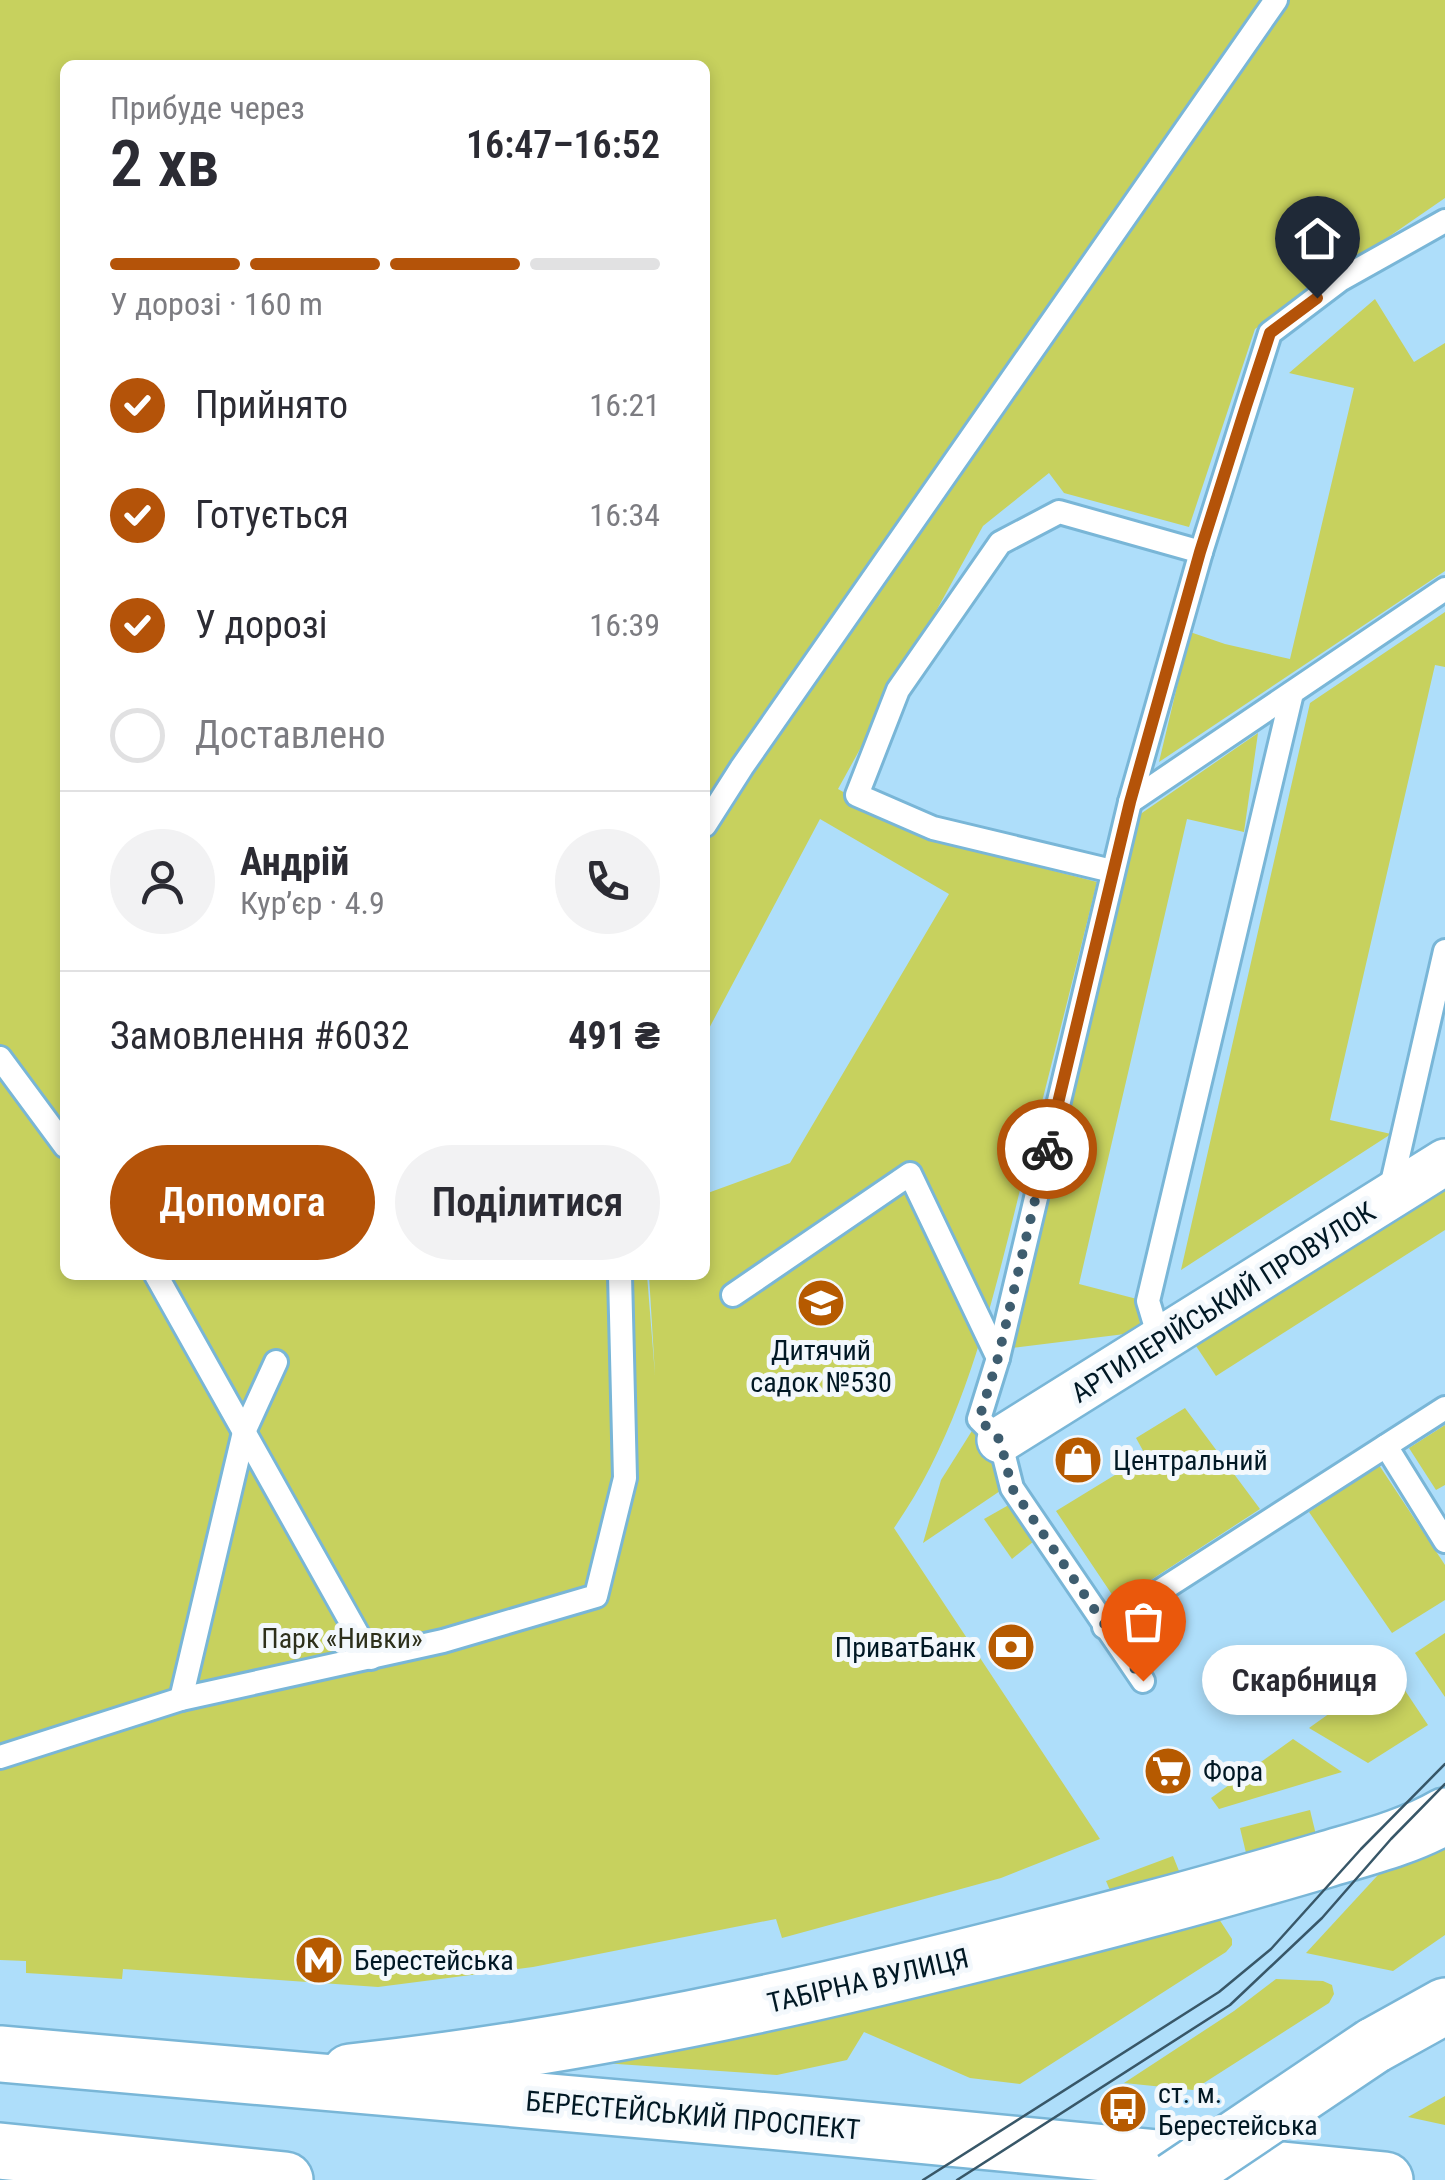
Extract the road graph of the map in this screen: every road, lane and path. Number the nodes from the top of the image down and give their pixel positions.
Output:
1 (1276, 0) edge
2 (1445, 220) edge
3 (1200, 552) junction
4 (1445, 588) edge
5 (1292, 693) junction
6 (1130, 802) junction
7 (710, 817) edge
8 (1112, 872) junction
9 (1445, 951) edge
10 (0, 1058) edge
11 (60, 1139) edge
12 (1445, 1162) edge
13 (1388, 1198) junction
14 (159, 1280) edge
15 (620, 1280) edge
16 (733, 1294) dead end
17 (1160, 1341) junction
18 (998, 1358) junction
19 (276, 1362) dead end
20 (1445, 1408) edge
21 (244, 1432) junction
22 (1000, 1440) junction
23 (1386, 1446) junction
24 (1445, 1541) edge
25 (1104, 1628) junction
26 (371, 1658) junction
27 (1143, 1681) dead end
28 (181, 1699) junction
29 (0, 1757) edge
30 (1445, 1816) edge
31 (1440, 2005) edge
32 (0, 2054) edge
33 (277, 2080) junction
34 (0, 2151) edge
35 (285, 2180) edge
36 (1174, 2180) edge
37 (1385, 2180) edge

1 - 7 lane
2 - 3 lane
3 - 6 lane
3 - 8 lane
4 - 5 lane
5 - 6 lane
5 - 17 lane
6 - 8 lane
8 - 18 lane
9 - 13 lane
10 - 11 lane
12 - 13 street, АРТИЛЕРІЙСЬКИЙ ПРОВУЛОК
13 - 17 street, АРТИЛЕРІЙСЬКИЙ ПРОВУЛОК
14 - 21 lane
15 - 26 lane
16 - 18 lane
17 - 22 street, АРТИЛЕРІЙСЬКИЙ ПРОВУЛОК
18 - 22 lane
19 - 21 lane
20 - 23 lane
21 - 26 lane
21 - 28 lane
22 - 25 lane
23 - 24 lane
23 - 25 lane
25 - 27 lane
26 - 28 lane
28 - 29 lane
30 - 33 main road, ТАБІРНА ВУЛИЦЯ
31 - 36 main road, bridge
32 - 33 main road, БЕРЕСТЕЙСЬКИЙ ПРОСПЕКТ
33 - 37 main road, БЕРЕСТЕЙСЬКИЙ ПРОСПЕКТ
34 - 35 main road

